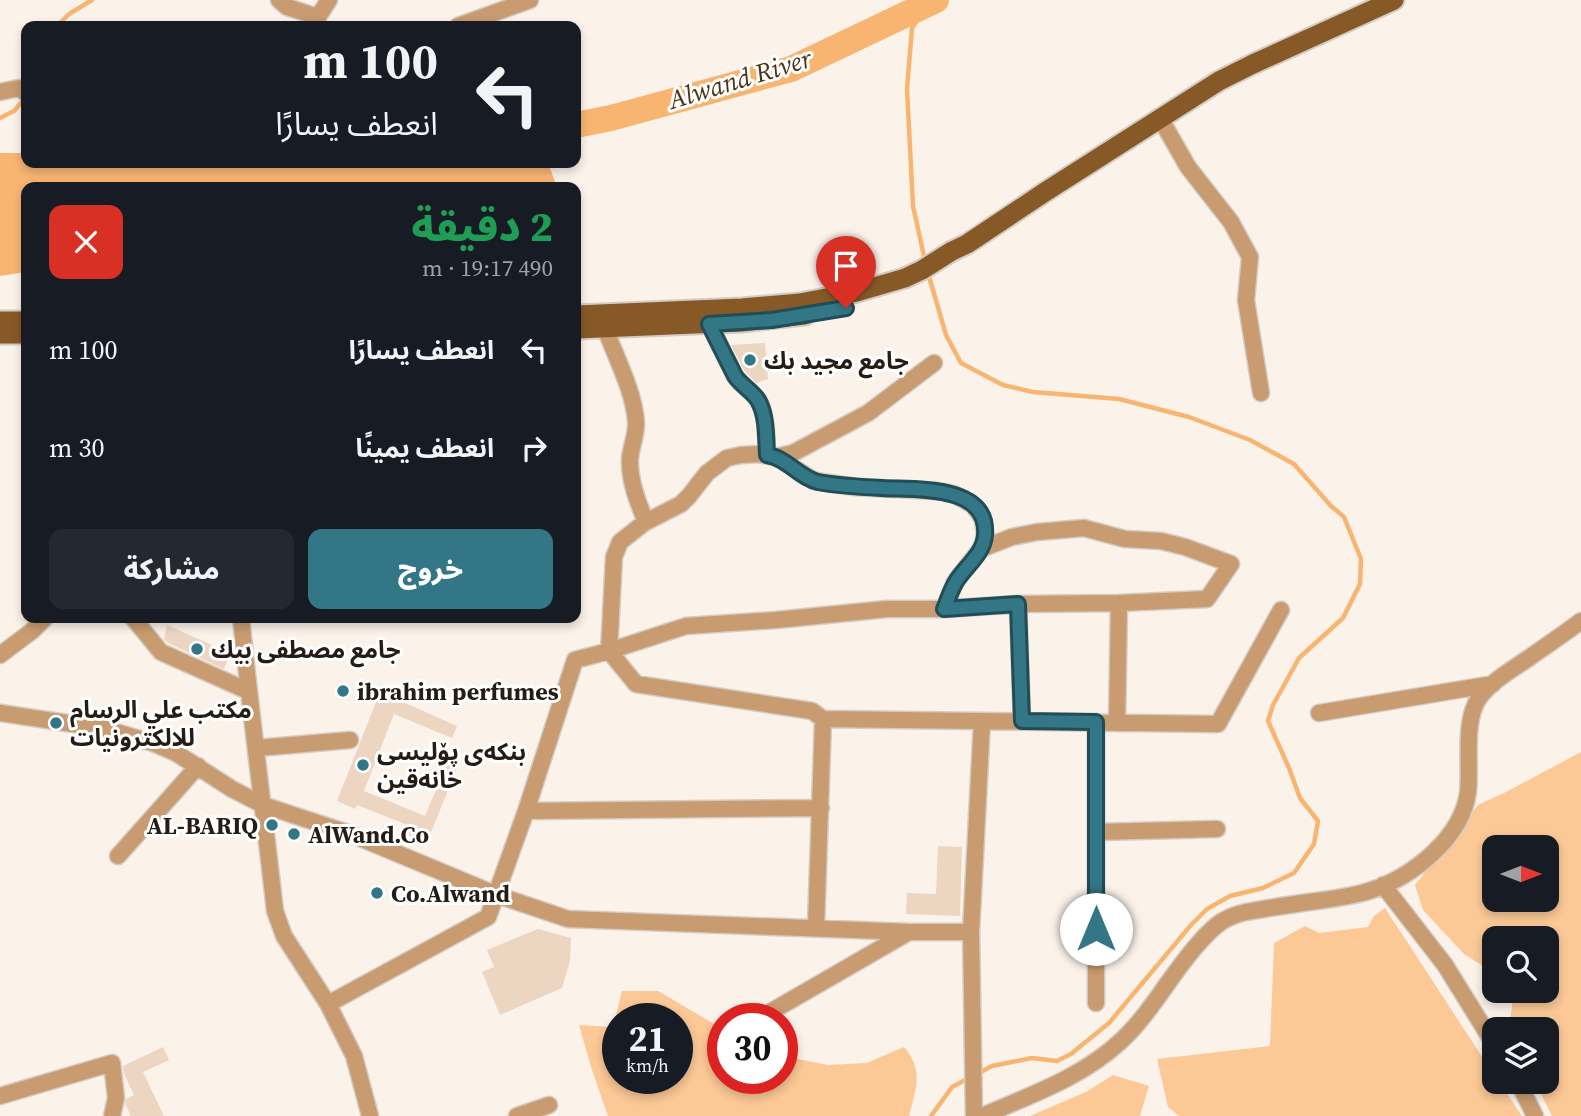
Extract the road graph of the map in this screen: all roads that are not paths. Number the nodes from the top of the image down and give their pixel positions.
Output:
1 (279, 0) edge
2 (329, 0) edge
3 (530, 0) edge
4 (1394, 0) edge
5 (315, 21) edge
6 (318, 21) edge
7 (472, 21) edge
8 (21, 91) edge
9 (0, 92) edge
10 (1160, 118) junction
11 (907, 283) junction
12 (581, 316) edge
13 (0, 321) edge
14 (21, 321) edge
15 (709, 324) junction
16 (605, 328) junction
17 (581, 329) edge
18 (0, 334) edge
19 (21, 334) edge
20 (934, 363) dead end
21 (1261, 393) dead end
22 (772, 456) junction
23 (646, 522) junction
24 (981, 549) junction
25 (1119, 603) junction
26 (1018, 604) junction
27 (944, 609) junction
28 (1281, 610) dead end
29 (1581, 621) edge
30 (41, 623) edge
31 (137, 623) edge
32 (241, 623) edge
33 (609, 651) junction
34 (0, 655) edge
35 (1493, 684) junction
36 (248, 691) junction
37 (0, 713) edge
38 (1319, 713) dead end
39 (822, 719) junction
40 (982, 721) junction
41 (1022, 721) junction
42 (1096, 722) junction
43 (1117, 723) junction
44 (350, 740) dead end
45 (257, 748) junction
46 (198, 766) junction
47 (263, 805) junction
48 (821, 808) junction
49 (526, 811) junction
50 (1217, 829) dead end
51 (1096, 832) junction
52 (118, 856) dead end
53 (1383, 885) junction
54 (497, 895) junction
55 (816, 927) junction
56 (910, 932) junction
57 (971, 932) junction
58 (786, 1003) edge
59 (1096, 1003) dead end
60 (328, 1004) junction
61 (1482, 1025) edge
62 (1524, 1094) edge
63 (0, 1096) edge
64 (549, 1105) dead end
65 (112, 1116) edge
66 (370, 1116) edge
67 (517, 1116) edge
68 (974, 1116) edge
69 (982, 1116) edge
70 (1535, 1116) edge

1 - 5 street
2 - 6 street
3 - 7 street
4 - 10 main road
8 - 9 street
10 - 11 main road
10 - 21 street
11 - 12 main road
11 - 15 main road
13 - 14 main road
15 - 16 main road
15 - 22 street
16 - 17 main road
16 - 23 street
18 - 19 main road
20 - 22 street
22 - 23 street
22 - 24 street
23 - 33 street
24 - 25 street
24 - 27 street
25 - 26 street
25 - 43 street
26 - 27 street
26 - 41 street
27 - 33 street
28 - 43 street
29 - 35 street
30 - 34 street
31 - 36 street
32 - 36 street
33 - 39 street
33 - 49 street
35 - 38 street
35 - 53 street
36 - 45 street
37 - 46 street
39 - 40 street
39 - 48 street
40 - 41 street
40 - 57 street
41 - 42 street
42 - 43 street
42 - 51 street
44 - 45 street
45 - 47 street
46 - 47 street
46 - 52 street
47 - 54 street
47 - 60 street
48 - 49 street
48 - 55 street
49 - 54 street
50 - 51 street
51 - 59 street
53 - 61 street
53 - 69 street
54 - 55 street
54 - 60 street
55 - 56 street
56 - 57 street
56 - 58 street
57 - 68 street
60 - 66 street
62 - 70 street
63 - 65 street
64 - 67 street

